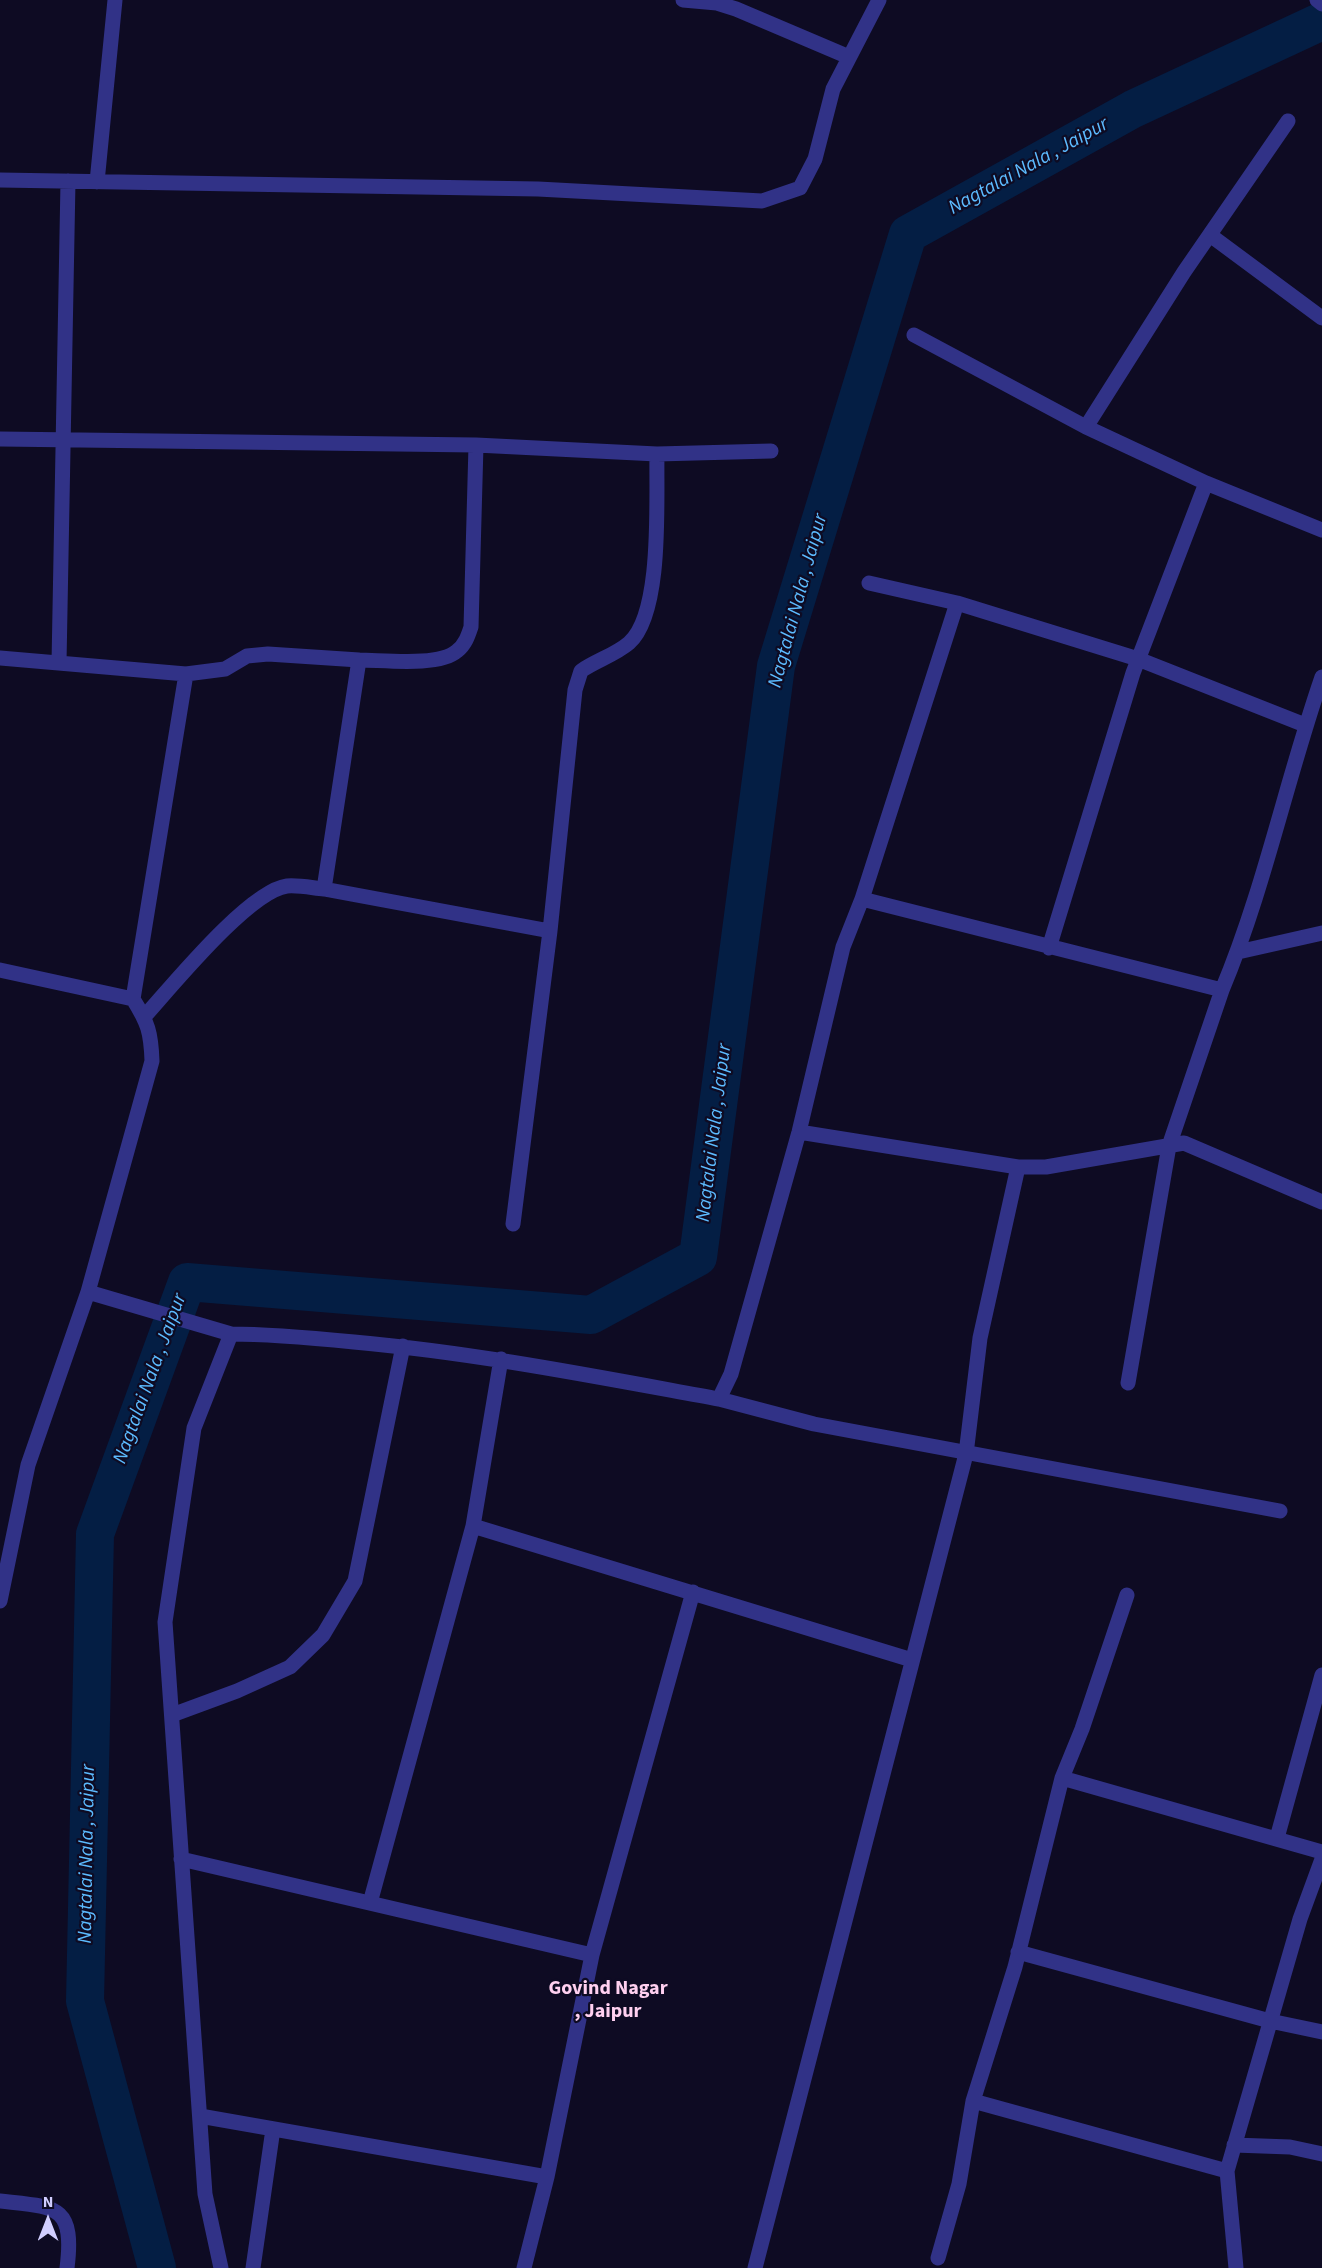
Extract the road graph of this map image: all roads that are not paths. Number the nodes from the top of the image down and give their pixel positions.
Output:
1 (115, 0) edge
2 (683, 0) edge
3 (879, 0) edge
4 (1317, 0) edge
5 (718, 2) edge
6 (1322, 4) edge
7 (849, 57) junction
8 (1288, 121) dead end
9 (0, 180) edge
10 (68, 181) junction
11 (97, 182) junction
12 (1210, 235) junction
13 (1322, 318) edge
14 (914, 335) dead end
15 (1086, 427) junction
16 (0, 439) edge
17 (63, 439) junction
18 (476, 445) junction
19 (771, 451) dead end
20 (657, 454) junction
21 (1206, 483) junction
22 (1322, 530) edge
23 (869, 583) dead end
24 (957, 603) junction
25 (0, 658) edge
26 (1138, 659) junction
27 (359, 660) junction
28 (59, 663) junction
29 (186, 674) junction
30 (1322, 677) edge
31 (1305, 725) junction
32 (324, 889) junction
33 (862, 899) junction
34 (550, 931) junction
35 (1322, 933) edge
36 (1049, 948) junction
37 (1238, 952) junction
38 (0, 970) edge
39 (1222, 990) junction
40 (133, 999) junction
41 (144, 1017) junction
42 (799, 1132) junction
43 (1169, 1146) junction
44 (1018, 1167) junction
45 (1322, 1202) edge
46 (513, 1224) dead end
47 (88, 1292) junction
48 (231, 1334) junction
49 (403, 1346) junction
50 (501, 1359) junction
51 (1128, 1383) dead end
52 (719, 1399) junction
53 (966, 1454) junction
54 (1280, 1510) dead end
55 (473, 1526) junction
56 (693, 1592) junction
57 (1127, 1595) dead end
58 (0, 1601) edge
59 (912, 1660) junction
60 (1322, 1675) edge
61 (172, 1715) junction
62 (1062, 1778) junction
63 (1276, 1838) junction
64 (1322, 1852) edge
65 (181, 1859) junction
66 (1322, 1859) edge
67 (370, 1903) junction
68 (1018, 1952) junction
69 (592, 1955) junction
70 (1270, 2021) junction
71 (1322, 2032) edge
72 (973, 2101) junction
73 (200, 2116) junction
74 (273, 2129) junction
75 (1234, 2145) junction
76 (1322, 2154) edge
77 (1227, 2171) junction
78 (547, 2176) junction
79 (0, 2201) edge
80 (938, 2258) dead end
81 (67, 2268) edge
82 (221, 2268) edge
83 (254, 2268) edge
84 (524, 2268) edge
85 (755, 2268) edge
86 (1236, 2268) edge

1 - 11 street
2 - 5 street
3 - 7 street
4 - 6 street
5 - 7 street
7 - 11 street
8 - 12 street
9 - 10 street
10 - 11 street
10 - 17 street
12 - 13 street
12 - 15 street
14 - 15 street
15 - 21 street
16 - 17 street
17 - 18 street
17 - 28 street
18 - 20 street
18 - 27 street
19 - 20 street
20 - 34 street
21 - 22 street
21 - 26 street
23 - 24 street
24 - 26 street
24 - 33 street
25 - 28 street
26 - 31 street
26 - 36 street
27 - 29 street
27 - 32 street
28 - 29 street
29 - 40 street
30 - 31 street
31 - 37 street
32 - 34 street
32 - 41 street
33 - 36 street
33 - 42 street
34 - 46 street
35 - 37 street
36 - 39 street
37 - 39 street
38 - 40 street
39 - 43 street
40 - 41 street
41 - 47 street
42 - 44 street
42 - 52 street
43 - 44 street
43 - 45 street
43 - 51 street
44 - 53 street
47 - 48 street
47 - 58 street
48 - 49 street
48 - 61 street
49 - 50 street
49 - 61 street
50 - 52 street
50 - 55 street
52 - 53 street
53 - 54 street
53 - 59 street
55 - 56 street
55 - 67 street
56 - 59 street
56 - 69 street
57 - 62 street
59 - 85 street
60 - 63 street
61 - 65 street
62 - 63 street
62 - 68 street
63 - 64 street
65 - 67 street
65 - 73 street
66 - 70 street
67 - 69 street
68 - 70 street
68 - 72 street
69 - 78 street
70 - 71 street
70 - 75 street
72 - 77 street
72 - 80 street
73 - 74 street
73 - 82 street
74 - 78 street
74 - 83 street
75 - 76 street
75 - 77 street
77 - 86 street
78 - 84 street
79 - 81 street

